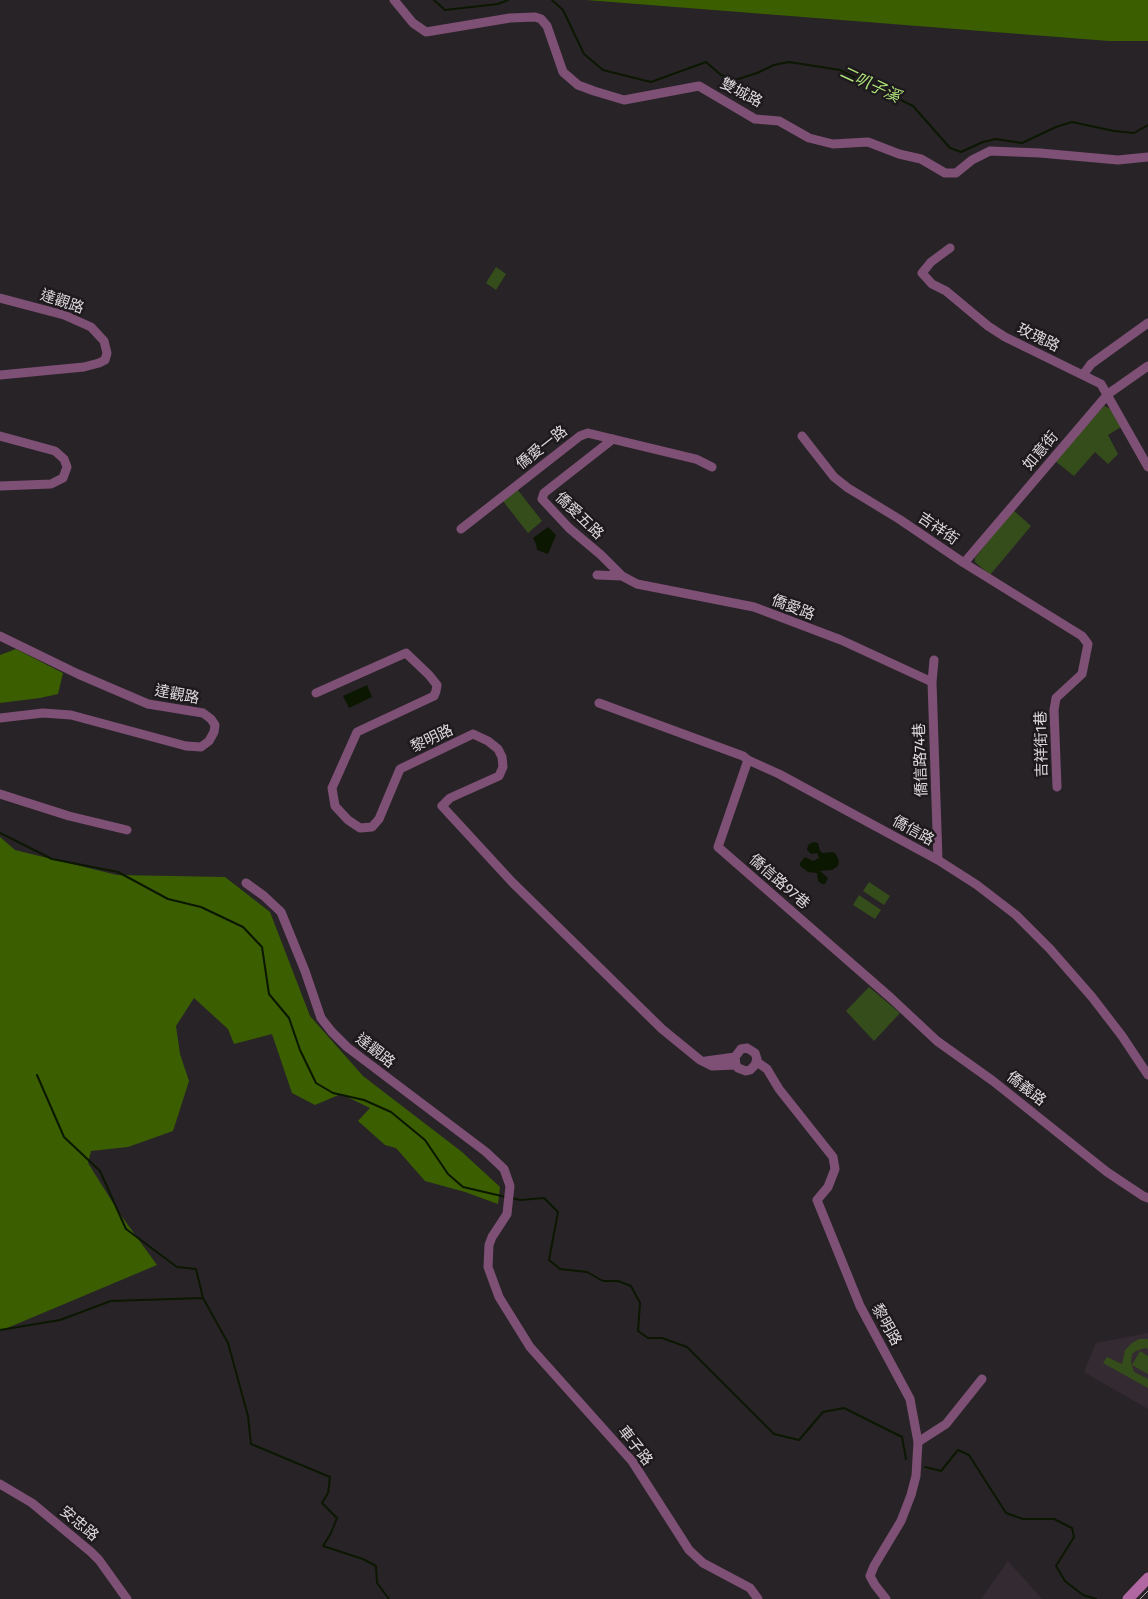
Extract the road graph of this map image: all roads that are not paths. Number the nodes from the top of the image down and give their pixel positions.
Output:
1 (394, 0) edge
2 (1148, 157) edge
3 (950, 248) dead end
4 (0, 298) edge
5 (1148, 324) edge
6 (1148, 366) edge
7 (0, 375) edge
8 (1083, 375) junction
9 (1108, 394) junction
10 (0, 436) edge
11 (802, 436) dead end
12 (614, 439) junction
13 (712, 467) dead end
14 (1148, 467) edge
15 (0, 486) edge
16 (460, 529) dead end
17 (964, 563) junction
18 (597, 575) dead end
19 (622, 576) junction
20 (1073, 630) joint
21 (0, 636) edge
22 (934, 660) dead end
23 (932, 682) junction
24 (316, 693) dead end
25 (599, 702) dead end
26 (0, 718) edge
27 (748, 760) junction
28 (1057, 787) dead end
29 (0, 794) edge
30 (127, 830) dead end
31 (938, 860) junction
32 (246, 883) dead end
33 (891, 998) joint
34 (735, 1061) junction
35 (755, 1065) junction
36 (1148, 1075) edge
37 (1148, 1198) edge
38 (499, 1297) joint
39 (982, 1379) dead end
40 (918, 1442) junction
41 (0, 1484) edge
42 (1148, 1578) edge
43 (127, 1599) edge
44 (758, 1599) edge
45 (886, 1599) edge
46 (1128, 1599) edge

1 - 2 street, 雙城路
3 - 8 street, 玫瑰路
4 - 7 street, 達觀路
5 - 8 street
6 - 9 street, 如意街
8 - 9 street, 玫瑰路
9 - 14 street, 玫瑰路
9 - 17 street, 如意街
10 - 15 street
11 - 17 street, 吉祥街
12 - 13 street, 僑愛一路
12 - 16 street, 僑愛一路
12 - 19 street, 僑愛五路
17 - 20 street, 吉祥街
18 - 19 street
19 - 23 street, 僑愛路
20 - 28 street, 吉祥街1巷
21 - 26 street, 達觀路
22 - 23 street, 僑信路74巷
23 - 31 street, 僑信路74巷
24 - 34 street, 黎明路
25 - 27 street, 僑信路
27 - 31 street, 僑信路
27 - 33 street, 僑信路97巷
29 - 30 street
31 - 36 street, 僑信路
32 - 38 street, 達觀路
33 - 37 street, 僑義路
34 - 35 street, 黎明路
34 - 35 street, 黎明路
35 - 40 street, 黎明路
38 - 44 street, 車子路
39 - 40 street
40 - 45 street, 黎明路
41 - 43 street, 安忠路
42 - 46 street

